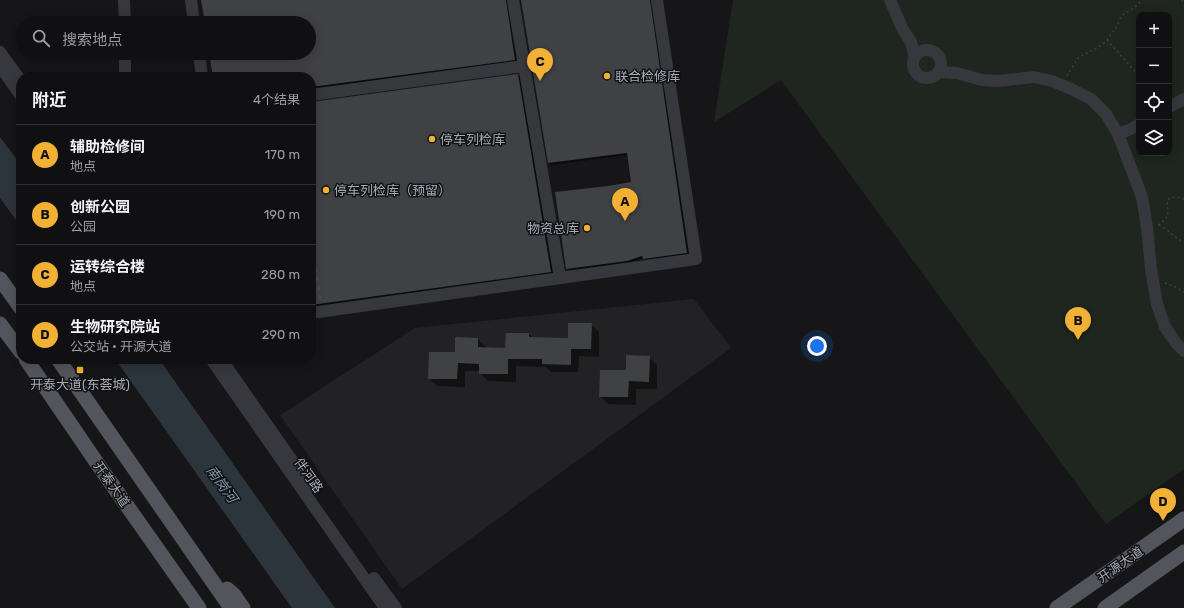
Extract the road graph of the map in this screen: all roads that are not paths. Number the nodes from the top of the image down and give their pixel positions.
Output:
1 (124, 0) edge
2 (191, 0) edge
3 (513, 0) edge
4 (657, 0) edge
5 (890, 0) edge
6 (125, 16) edge
7 (193, 16) edge
8 (0, 52) edge
9 (915, 57) junction
10 (125, 60) edge
11 (200, 60) edge
12 (0, 66) edge
13 (524, 66) junction
14 (125, 72) edge
15 (201, 72) edge
16 (938, 72) junction
17 (16, 73) edge
18 (16, 89) edge
19 (316, 94) edge
20 (1184, 98) edge
21 (1172, 105) edge
22 (1136, 126) edge
23 (1118, 134) junction
24 (560, 278) junction
25 (0, 279) edge
26 (16, 301) edge
27 (316, 312) edge
28 (0, 324) edge
29 (16, 342) edge
30 (1184, 351) edge
31 (29, 364) edge
32 (61, 364) edge
33 (214, 364) edge
34 (225, 364) edge
35 (1184, 519) edge
36 (1184, 552) edge
37 (199, 562) junction
38 (175, 573) junction
39 (189, 608) edge
40 (200, 608) edge
41 (231, 608) edge
42 (243, 608) edge
43 (385, 608) edge
44 (396, 608) edge
45 (1057, 608) edge
46 (1105, 608) edge

1 - 6 street
2 - 7 street
3 - 13 street
4 - 24 street
5 - 9 street
8 - 17 street
9 - 16 street
9 - 16 street
10 - 14 street
11 - 15 street
12 - 18 street
13 - 19 street
13 - 24 street
16 - 23 street
20 - 21 street
22 - 23 street
23 - 30 street
24 - 27 street
25 - 26 main road
28 - 29 main road
31 - 38 main road, 开泰大道
32 - 37 main road, 开泰大道
33 - 43 street, 伴河路
34 - 44 street, 伴河路
35 - 45 main road, 开源大道
36 - 46 main road, 开源大道
37 - 41 main road, 开泰大道
37 - 42 main road
38 - 39 main road
38 - 40 main road, 开泰大道

